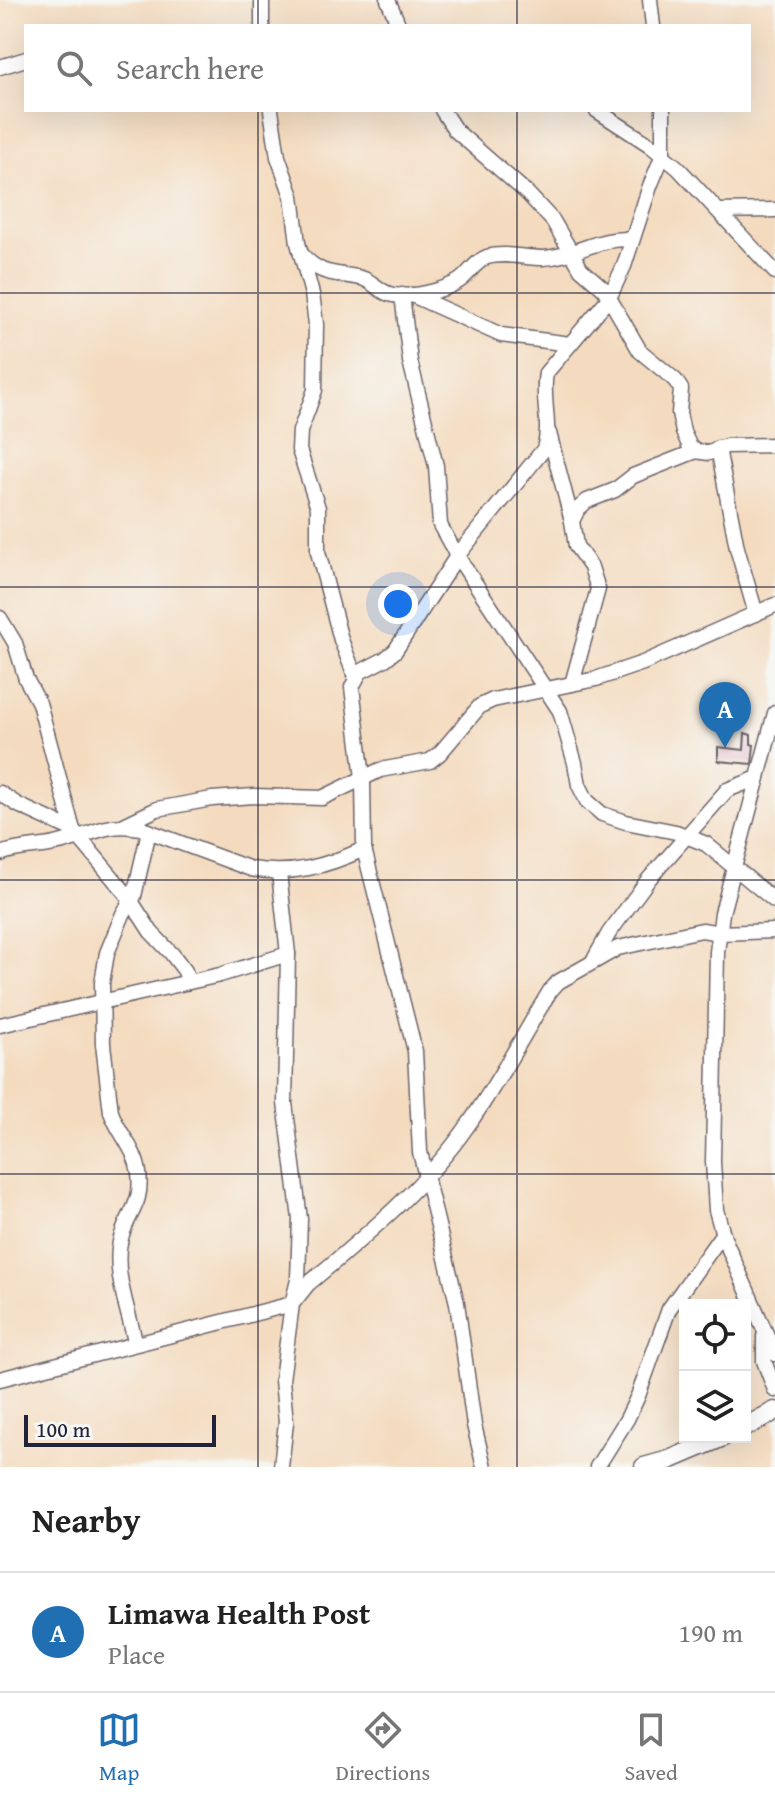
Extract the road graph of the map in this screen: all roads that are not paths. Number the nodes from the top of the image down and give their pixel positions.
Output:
1 (262, 0) edge
2 (388, 0) edge
3 (650, 0) edge
4 (262, 24) edge
5 (398, 24) edge
6 (653, 24) edge
7 (24, 60) edge
8 (0, 67) edge
9 (271, 112) edge
10 (443, 112) edge
11 (599, 112) edge
12 (663, 112) edge
13 (663, 155) junction
14 (775, 210) edge
15 (719, 211) junction
16 (632, 240) junction
17 (573, 253) junction
18 (300, 254) junction
19 (775, 272) edge
20 (407, 295) junction
21 (609, 298) junction
22 (570, 344) junction
23 (549, 432) junction
24 (775, 445) edge
25 (718, 448) junction
26 (696, 451) junction
27 (572, 521) junction
28 (457, 556) junction
29 (775, 605) edge
30 (756, 614) junction
31 (0, 618) edge
32 (355, 676) junction
33 (572, 684) junction
34 (544, 689) junction
35 (775, 713) edge
36 (773, 735) edge
37 (363, 778) junction
38 (758, 778) junction
39 (0, 793) edge
40 (124, 825) junction
41 (149, 831) junction
42 (76, 834) junction
43 (687, 835) junction
44 (364, 849) junction
45 (0, 854) edge
46 (735, 866) junction
47 (279, 873) junction
48 (131, 901) junction
49 (775, 901) edge
50 (722, 913) junction
51 (702, 930) junction
52 (775, 931) edge
53 (720, 933) junction
54 (288, 954) junction
55 (591, 965) junction
56 (188, 982) junction
57 (101, 1003) junction
58 (0, 1025) edge
59 (425, 1178) junction
60 (723, 1233) junction
61 (292, 1304) junction
62 (764, 1332) junction
63 (135, 1342) junction
64 (775, 1354) edge
65 (7, 1377) edge
66 (0, 1388) edge
67 (775, 1390) edge
68 (775, 1411) edge
69 (751, 1424) edge
70 (709, 1443) edge
71 (281, 1467) edge
72 (484, 1467) edge
73 (597, 1467) edge
74 (644, 1467) edge

1 - 4 street
2 - 5 street
3 - 6 street
7 - 8 street
9 - 18 street
10 - 17 street
11 - 13 street
12 - 13 street
13 - 15 street
13 - 16 street
14 - 15 street
15 - 19 street
16 - 17 street
16 - 21 street
17 - 20 street
17 - 21 street
18 - 20 street
18 - 32 street
20 - 22 street
20 - 28 street
21 - 22 street
21 - 26 street
22 - 23 street
23 - 27 street
23 - 28 street
24 - 25 street
25 - 26 street
25 - 30 street
26 - 27 street
27 - 33 street
28 - 32 street
28 - 34 street
29 - 30 street
30 - 33 street
31 - 42 street
32 - 37 street
33 - 34 street
34 - 37 street
34 - 43 street
35 - 36 street
36 - 38 street
37 - 40 street
37 - 44 street
38 - 43 street
38 - 46 street
39 - 42 street
40 - 41 street
40 - 42 street
41 - 47 street
41 - 48 street
42 - 45 street
42 - 48 street
43 - 46 street
43 - 55 street
44 - 47 street
44 - 59 street
46 - 49 street
46 - 50 street
47 - 54 street
48 - 56 street
48 - 57 street
50 - 51 street
50 - 53 street
51 - 53 street
51 - 55 street
52 - 53 street
53 - 60 street
54 - 56 street
54 - 61 street
55 - 59 street
56 - 57 street
57 - 58 street
57 - 63 street
59 - 61 street
59 - 72 street
60 - 62 street
60 - 73 street
61 - 63 street
61 - 71 street
62 - 64 street
62 - 67 street
63 - 65 street
65 - 66 street
68 - 69 street
70 - 74 street

